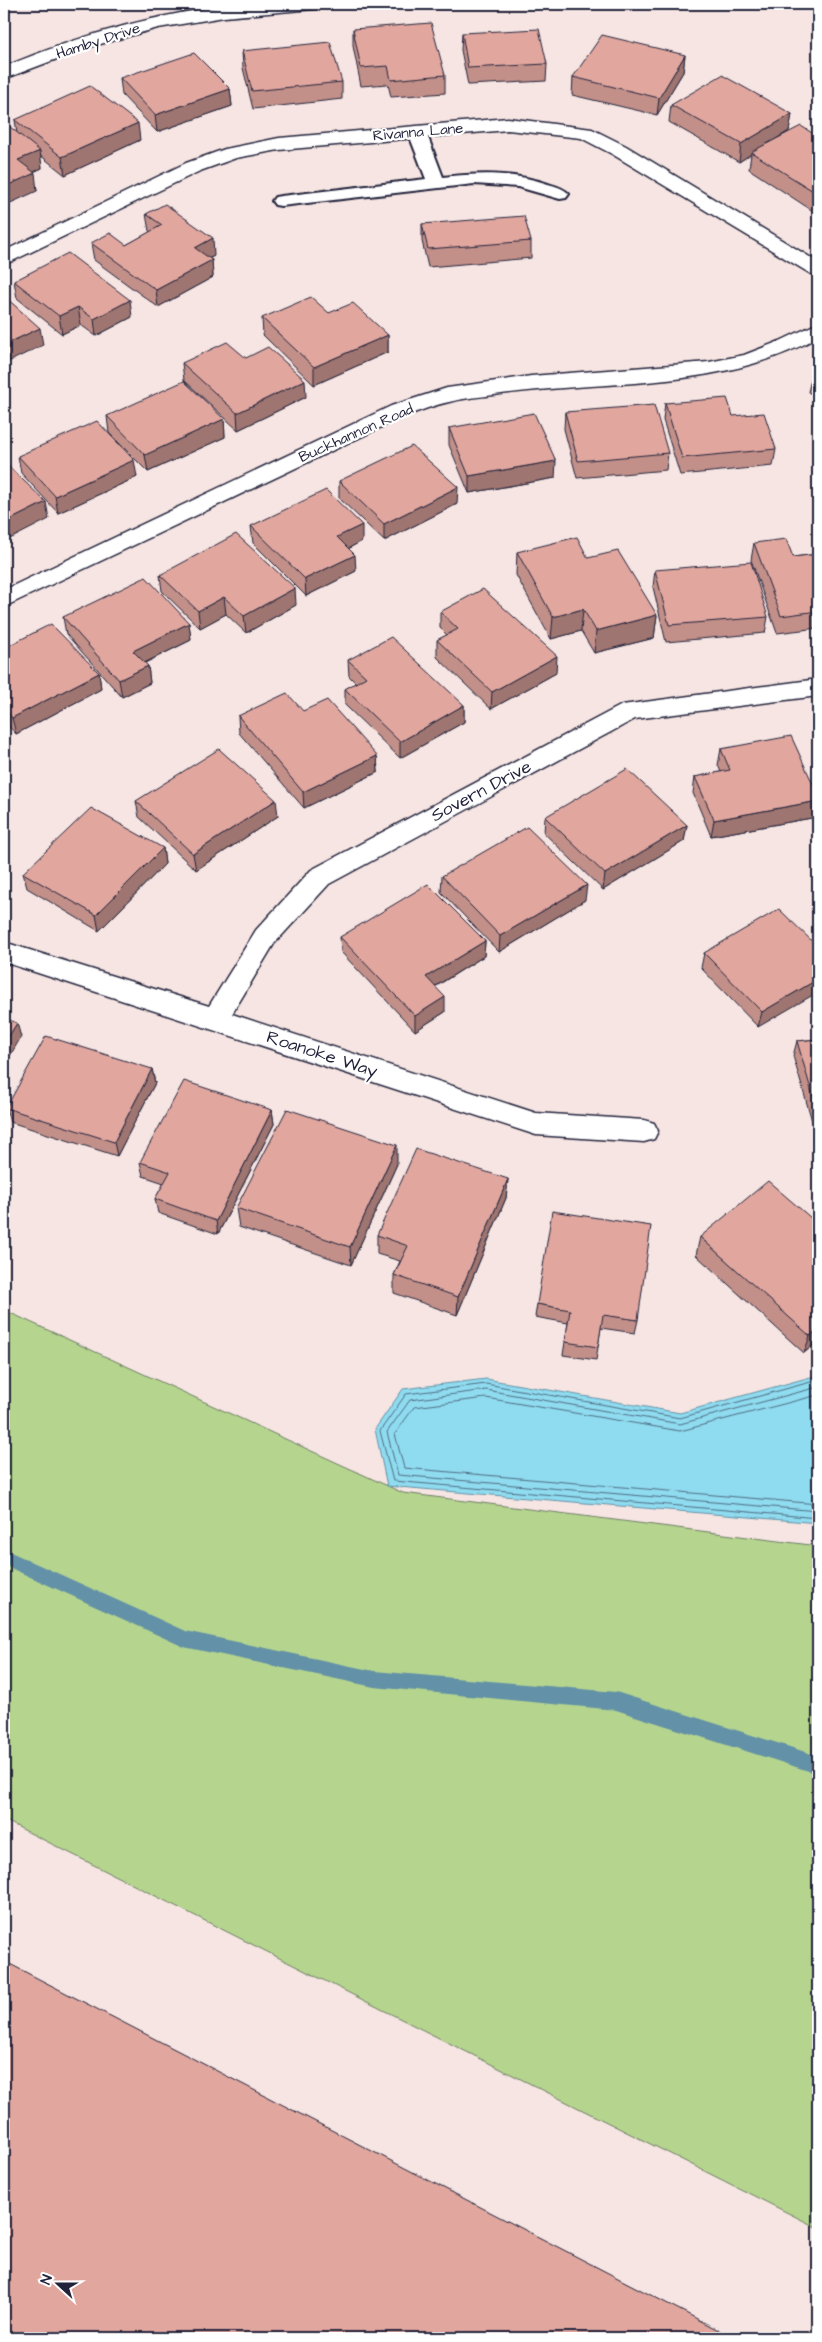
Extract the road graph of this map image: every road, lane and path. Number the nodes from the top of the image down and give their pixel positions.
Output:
1 (314, 4) edge
2 (4, 74) edge
3 (417, 132) junction
4 (436, 184) junction
5 (560, 194) dead end
6 (281, 202) dead end
7 (4, 259) edge
8 (818, 270) edge
9 (818, 329) edge
10 (4, 599) edge
11 (818, 687) edge
12 (4, 952) edge
13 (215, 1019) junction
14 (644, 1131) dead end

1 - 2 street, Hamby Drive
3 - 4 lane
3 - 7 street, Rivanna Lane
3 - 8 street, Rivanna Lane
4 - 5 lane
4 - 6 lane
9 - 10 street, Buckhannon Road
11 - 13 street, Sovern Drive
12 - 13 street, Roanoke Way
13 - 14 street, Roanoke Way

